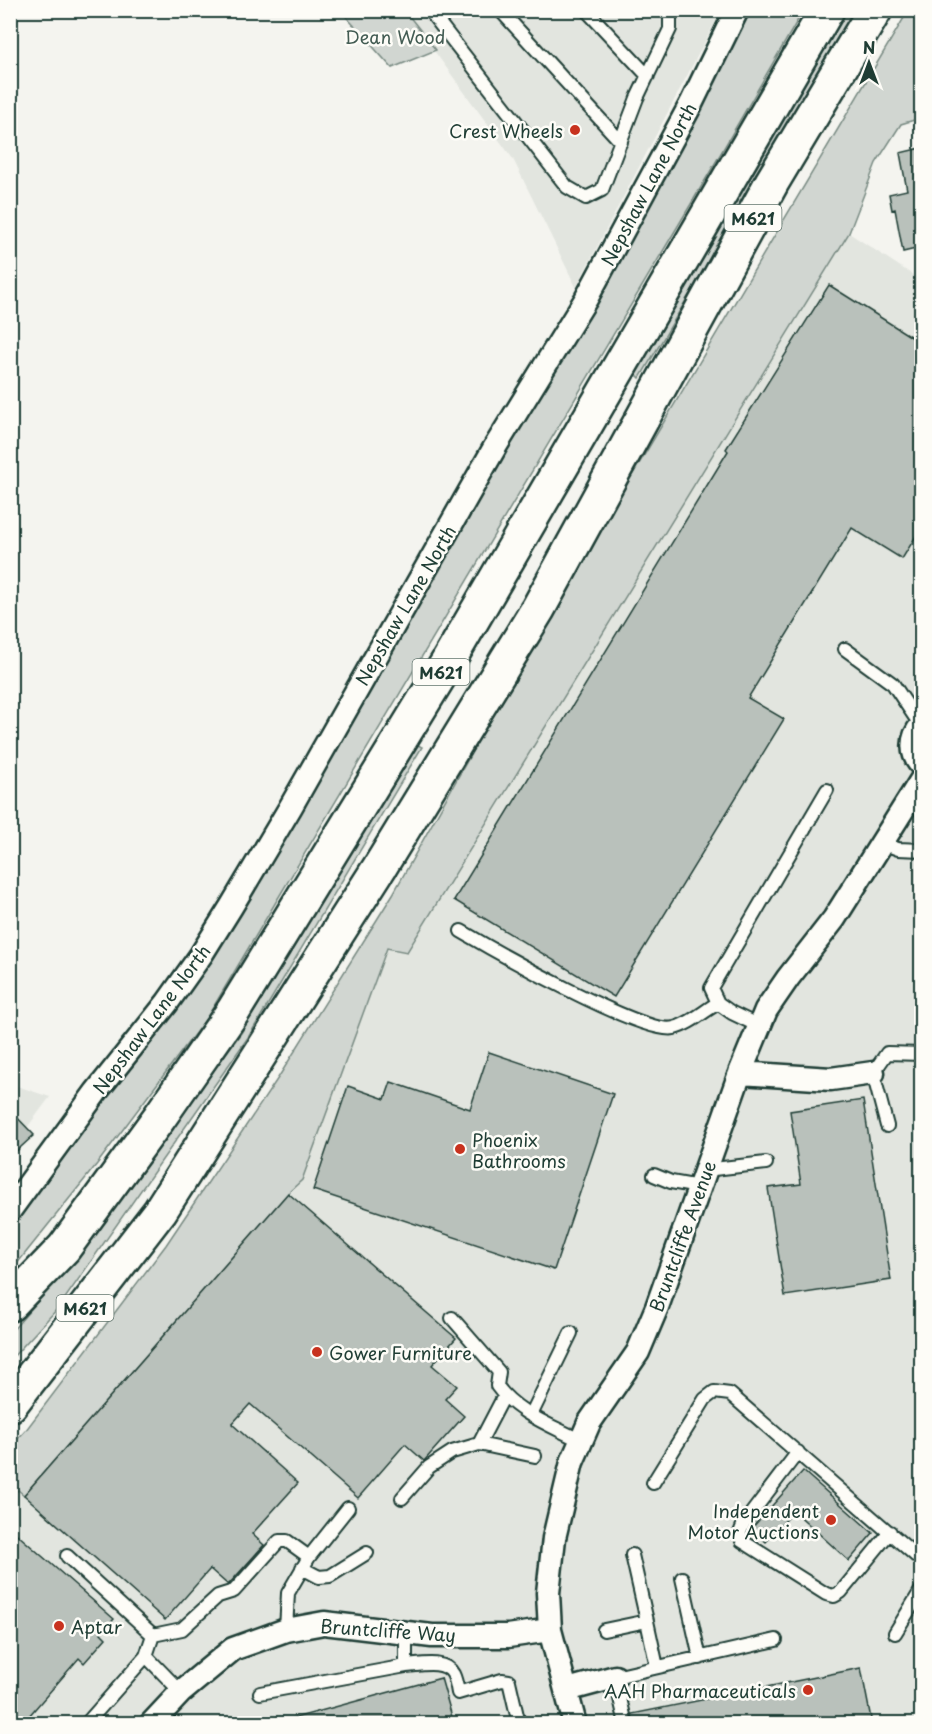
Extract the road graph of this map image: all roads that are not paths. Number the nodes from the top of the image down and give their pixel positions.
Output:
1 (429, 10) edge
2 (500, 10) edge
3 (586, 10) edge
4 (668, 10) edge
5 (737, 10) edge
6 (827, 10) edge
7 (875, 10) edge
8 (648, 76) junction
9 (621, 142) junction
10 (845, 649) dead end
11 (921, 725) edge
12 (921, 766) edge
13 (921, 779) edge
14 (827, 790) dead end
15 (882, 843) junction
16 (921, 850) edge
17 (461, 931) dead end
18 (718, 1003) junction
19 (759, 1026) junction
20 (921, 1054) edge
21 (740, 1073) junction
22 (873, 1073) junction
23 (887, 1126) dead end
24 (766, 1163) dead end
25 (654, 1175) dead end
26 (702, 1178) junction
27 (12, 1206) edge
28 (10, 1304) edge
29 (452, 1318) dead end
30 (571, 1333) dead end
31 (504, 1396) junction
32 (10, 1405) edge
33 (531, 1414) junction
34 (581, 1441) junction
35 (479, 1444) junction
36 (798, 1452) junction
37 (535, 1456) dead end
38 (653, 1483) dead end
39 (402, 1498) dead end
40 (348, 1508) dead end
41 (890, 1532) junction
42 (367, 1553) dead end
43 (67, 1556) dead end
44 (632, 1556) dead end
45 (921, 1561) edge
46 (305, 1563) junction
47 (682, 1578) dead end
48 (921, 1589) edge
49 (647, 1621) junction
50 (286, 1630) junction
51 (550, 1630) junction
52 (604, 1630) dead end
53 (406, 1632) junction
54 (895, 1633) dead end
55 (153, 1635) junction
56 (776, 1640) dead end
57 (146, 1656) junction
58 (700, 1658) junction
59 (406, 1666) junction
60 (657, 1667) junction
61 (615, 1677) junction
62 (567, 1690) junction
63 (181, 1692) junction
64 (260, 1694) dead end
65 (86, 1724) edge
66 (152, 1724) edge
67 (519, 1724) edge
68 (575, 1724) edge
69 (627, 1724) edge

1 - 9 lane
2 - 9 lane
3 - 8 lane
4 - 8 lane
5 - 27 street, Nepshaw Lane North
6 - 28 highway, M621
7 - 32 highway, M621
8 - 9 lane
10 - 11 lane
11 - 12 street
13 - 15 street, Bruntcliffe Avenue
14 - 18 lane
15 - 16 lane
15 - 19 street, Bruntcliffe Avenue
17 - 18 lane
18 - 19 lane
19 - 21 street, Bruntcliffe Avenue
20 - 22 lane
21 - 22 street
21 - 26 street, Bruntcliffe Avenue
22 - 23 lane
24 - 26 lane
25 - 26 lane
26 - 34 street, Bruntcliffe Avenue
29 - 31 lane
30 - 33 lane
31 - 33 lane
31 - 35 lane
33 - 34 lane
34 - 51 street, Bruntcliffe Avenue
35 - 37 lane
35 - 39 lane
36 - 38 lane
36 - 41 lane
36 - 41 lane
40 - 46 lane
41 - 45 lane
42 - 46 lane
43 - 55 lane
44 - 49 lane
46 - 50 lane
46 - 55 lane
47 - 58 lane
48 - 54 lane
49 - 52 lane
49 - 60 lane
50 - 53 street, Bruntcliffe Way
50 - 63 street, Bruntcliffe Way
51 - 53 street, Bruntcliffe Way
51 - 62 street, Bruntcliffe Avenue
53 - 59 lane
55 - 57 lane
56 - 58 lane
57 - 63 lane
57 - 65 lane
58 - 60 lane
59 - 64 lane
59 - 67 lane
60 - 61 lane
61 - 62 street
61 - 69 lane
62 - 68 street, Bruntcliffe Avenue
63 - 66 street, Bruntcliffe Way

